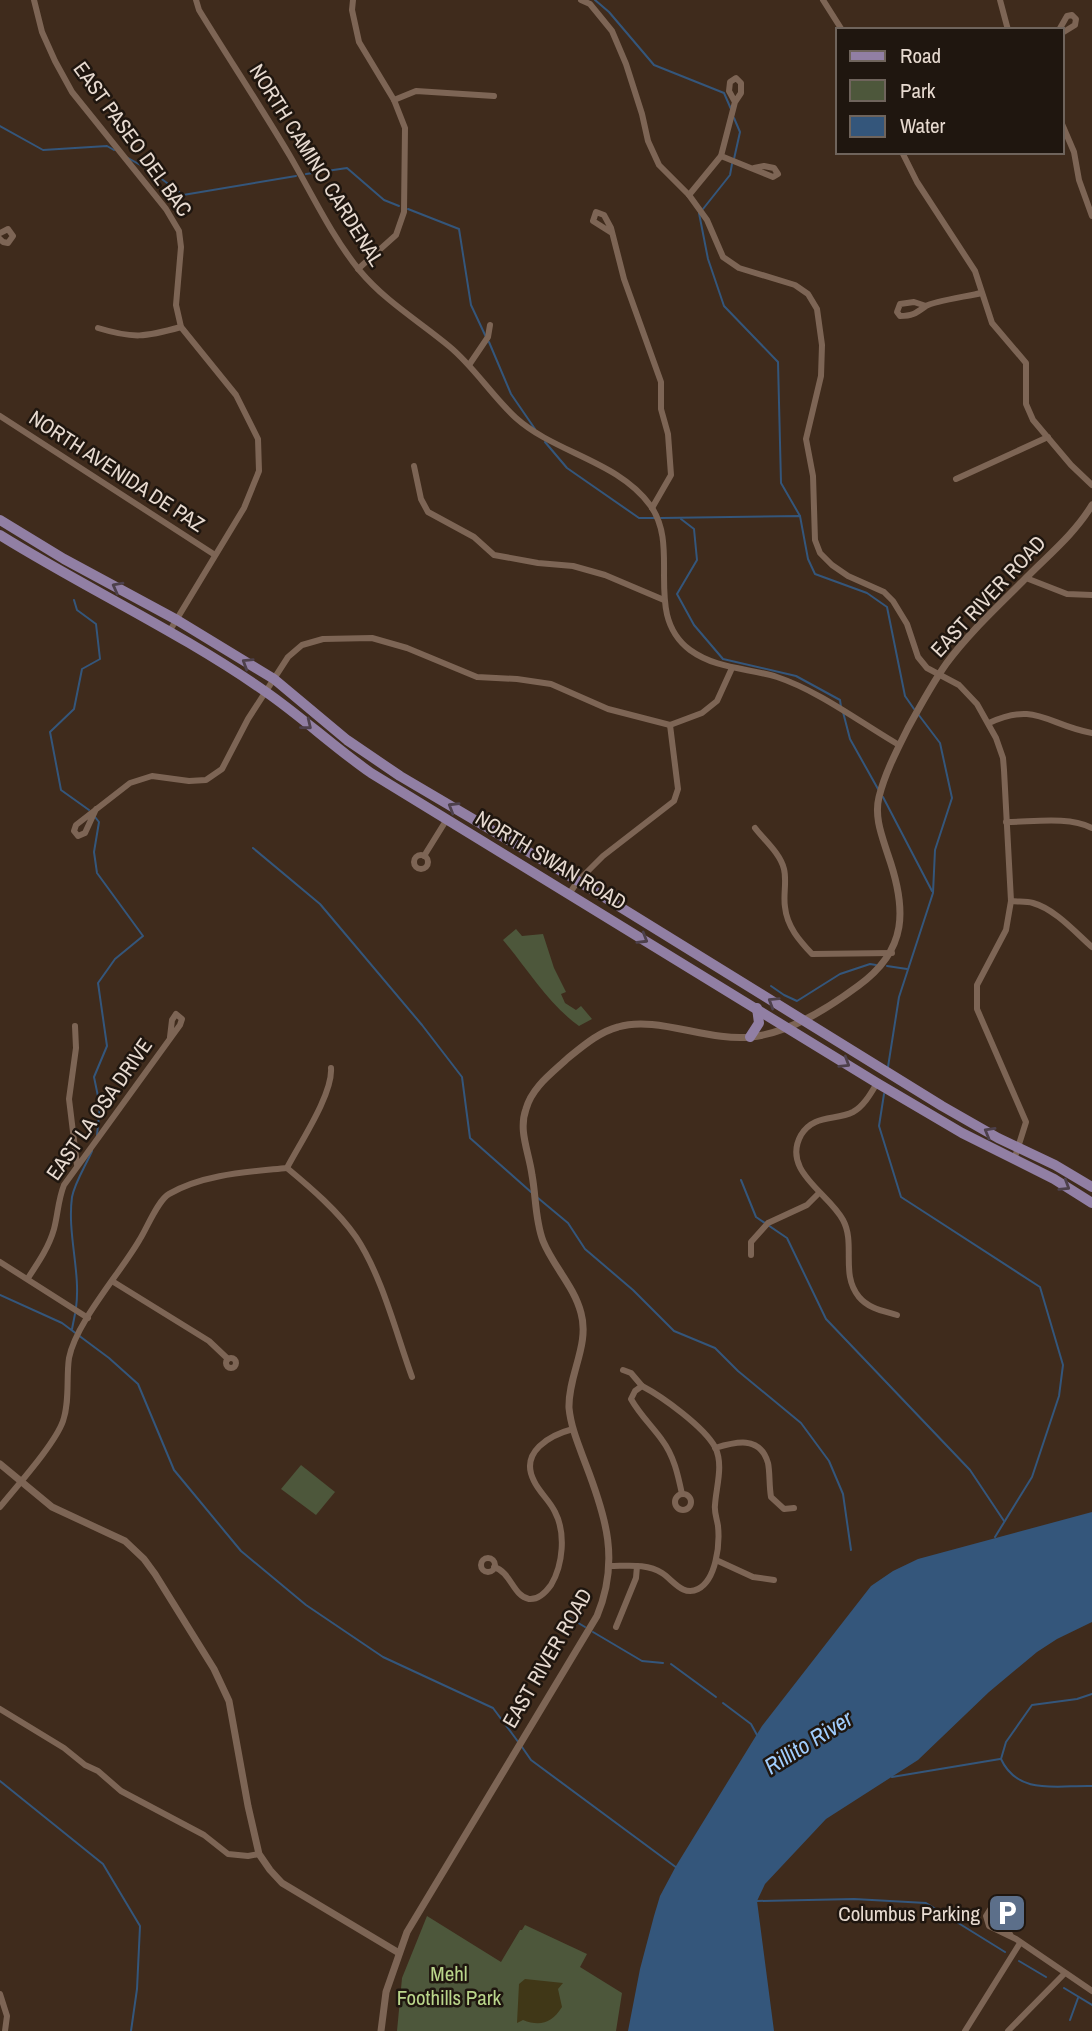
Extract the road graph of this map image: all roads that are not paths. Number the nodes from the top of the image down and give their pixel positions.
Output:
1 (34, 0) edge
2 (196, 0) edge
3 (353, 0) edge
4 (581, 0) edge
5 (823, 0) edge
6 (1000, 0) edge
7 (841, 28) edge
8 (1007, 28) edge
9 (494, 96) dead end
10 (394, 100) junction
11 (736, 102) dead end
12 (1064, 129) edge
13 (903, 154) edge
14 (721, 156) junction
15 (754, 168) dead end
16 (1092, 187) edge
17 (1085, 193) junction
18 (689, 195) junction
19 (1092, 216) edge
20 (612, 233) dead end
21 (358, 269) junction
22 (981, 293) junction
23 (926, 306) dead end
24 (490, 326) dead end
25 (181, 327) junction
26 (98, 328) dead end
27 (469, 365) junction
28 (0, 416) edge
29 (1048, 437) junction
30 (414, 466) dead end
31 (956, 478) dead end
32 (1092, 485) edge
33 (1092, 505) edge
34 (652, 508) junction
35 (0, 520) edge
36 (0, 535) edge
37 (215, 555) junction
38 (1026, 578) junction
39 (1092, 595) edge
40 (664, 600) junction
41 (177, 620) junction
42 (169, 632) junction
43 (732, 668) junction
44 (939, 674) junction
45 (274, 679) junction
46 (266, 692) junction
47 (989, 723) junction
48 (670, 725) junction
49 (1092, 733) edge
50 (899, 746) junction
51 (96, 809) dead end
52 (447, 819) junction
53 (1006, 822) junction
54 (755, 828) dead end
55 (1092, 828) edge
56 (425, 856) dead end
57 (578, 881) junction
58 (569, 894) junction
59 (1011, 901) junction
60 (1092, 947) edge
61 (892, 953) junction
62 (757, 1008) junction
63 (803, 1020) junction
64 (75, 1026) dead end
65 (788, 1027) junction
66 (170, 1037) dead end
67 (750, 1037) junction
68 (331, 1068) dead end
69 (877, 1083) junction
70 (1020, 1148) junction
71 (1014, 1160) junction
72 (77, 1165) junction
73 (288, 1168) junction
74 (1092, 1187) edge
75 (819, 1192) junction
76 (1092, 1203) edge
77 (751, 1255) dead end
78 (0, 1262) edge
79 (28, 1278) junction
80 (112, 1281) junction
81 (897, 1315) dead end
82 (88, 1318) junction
83 (228, 1359) dead end
84 (623, 1370) dead end
85 (412, 1377) dead end
86 (642, 1385) junction
87 (573, 1429) junction
88 (715, 1448) junction
89 (0, 1464) edge
90 (20, 1482) junction
91 (682, 1494) dead end
92 (0, 1507) edge
93 (794, 1508) dead end
94 (716, 1560) junction
95 (610, 1566) junction
96 (637, 1566) junction
97 (494, 1567) dead end
98 (774, 1580) dead end
99 (616, 1627) dead end
100 (0, 1709) edge
101 (259, 1854) junction
102 (1011, 1936) junction
103 (1020, 1942) junction
104 (399, 1952) junction
105 (1064, 1974) junction
106 (1092, 1990) edge
107 (0, 1994) edge
108 (5, 2031) edge
109 (381, 2031) edge
110 (965, 2031) edge
111 (1008, 2031) edge

1 - 25 street, EAST PASEO DEL BAC
2 - 21 street, NORTH CAMINO CARDENAL
3 - 10 street
4 - 18 street
5 - 7 street
6 - 8 street
9 - 10 street
10 - 21 street
11 - 14 street
12 - 17 street
13 - 22 street
14 - 15 street
14 - 18 street
16 - 17 street
17 - 19 street
18 - 44 street
20 - 34 street
21 - 27 street, NORTH CAMINO CARDENAL
22 - 23 street
22 - 29 street
24 - 27 street
25 - 26 street
25 - 37 street
27 - 34 street, NORTH CAMINO CARDENAL
28 - 37 street, NORTH AVENIDA DE PAZ
29 - 31 street
29 - 32 street
30 - 40 street
33 - 38 street, EAST RIVER ROAD
34 - 40 street, NORTH CAMINO CARDENAL
41 -> 35 main road, NORTH SWAN ROAD
36 - 42 main road, NORTH SWAN ROAD
37 - 41 street
38 - 39 street
38 - 44 street, EAST RIVER ROAD
40 - 43 street, NORTH CAMINO CARDENAL
41 - 42 street
45 -> 41 main road, NORTH SWAN ROAD
42 - 46 main road, NORTH SWAN ROAD
43 - 48 street
43 - 50 street, NORTH CAMINO CARDENAL
44 - 47 street
44 - 50 street, EAST RIVER ROAD
45 - 46 street
45 - 48 street
57 -> 45 main road, NORTH SWAN ROAD
46 - 51 street
46 -> 52 main road, NORTH SWAN ROAD
47 - 49 street
47 - 53 street
48 - 57 street
50 - 61 street, EAST RIVER ROAD
52 - 56 street
52 - 58 main road, NORTH SWAN ROAD
53 - 55 street
53 - 59 street
54 - 61 street
57 - 58 street
63 -> 57 main road, NORTH SWAN ROAD
58 -> 62 main road, NORTH SWAN ROAD
59 - 60 street
59 - 70 street
61 - 63 street, EAST RIVER ROAD
62 - 65 main road, NORTH SWAN ROAD
62 - 67 main road
63 - 65 street, EAST RIVER ROAD
70 -> 63 main road, NORTH SWAN ROAD
64 - 72 street
65 - 67 street, EAST RIVER ROAD
65 -> 69 main road, NORTH SWAN ROAD
66 - 72 street, EAST LA OSA DRIVE
67 - 87 street, EAST RIVER ROAD
68 - 73 street
69 - 71 main road, NORTH SWAN ROAD
69 - 75 street
70 - 71 street
70 - 74 main road, NORTH SWAN ROAD
71 -> 76 main road, NORTH SWAN ROAD
72 - 79 street, EAST LA OSA DRIVE
73 - 80 street
73 - 85 street
75 - 77 street
75 - 81 street
78 - 79 street
79 - 82 street
80 - 82 street
80 - 83 street
82 - 90 street
84 - 86 street
86 - 88 street
86 - 91 street
87 - 95 street, EAST RIVER ROAD
87 - 97 street
88 - 93 street
88 - 94 street
89 - 90 street
90 - 92 street
90 - 101 street
94 - 96 street
94 - 98 street
95 - 96 street
95 - 104 street, EAST RIVER ROAD
96 - 99 street
100 - 101 street
101 - 104 street
102 - 102 street
102 - 103 street
103 - 105 street
103 - 110 street
104 - 109 street, EAST RIVER ROAD
105 - 106 street
105 - 111 street
107 - 108 street

